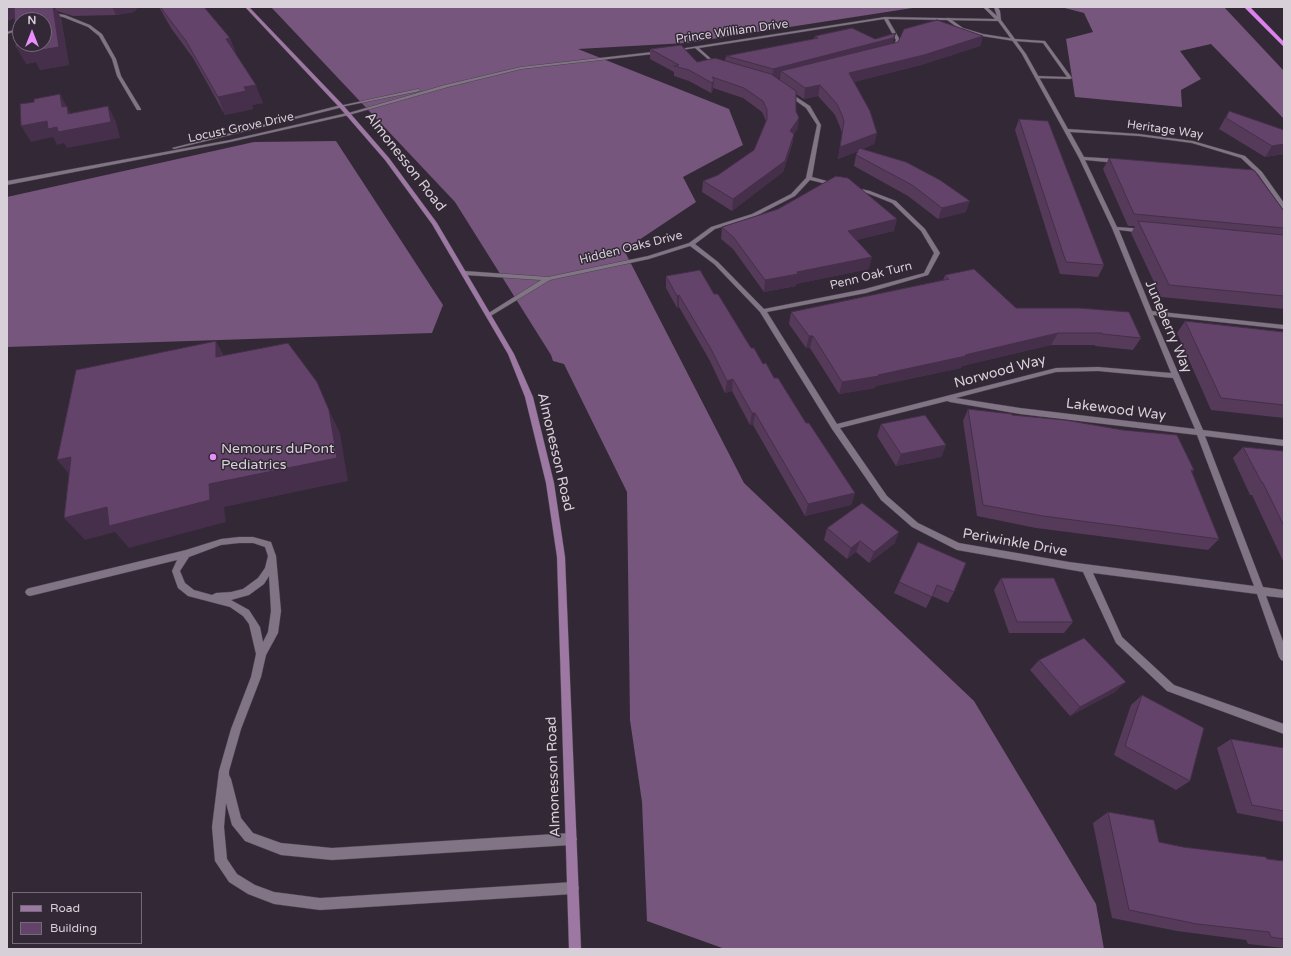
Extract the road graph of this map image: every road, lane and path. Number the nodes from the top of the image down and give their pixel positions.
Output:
1 (247, 7) edge
2 (985, 7) edge
3 (996, 7) edge
4 (1246, 7) edge
5 (52, 14) edge
6 (59, 14) junction
7 (54, 18) edge
8 (885, 18) junction
9 (948, 19) junction
10 (999, 20) junction
11 (1014, 40) junction
12 (1284, 45) edge
13 (697, 48) junction
14 (888, 52) edge
15 (723, 68) edge
16 (1036, 77) junction
17 (447, 86) junction
18 (783, 89) edge
19 (341, 106) junction
20 (139, 109) dead end
21 (347, 114) junction
22 (1066, 130) junction
23 (138, 157) junction
24 (1082, 158) junction
25 (1121, 162) edge
26 (1252, 172) edge
27 (1260, 173) junction
28 (809, 178) junction
29 (7, 183) edge
30 (838, 185) edge
31 (846, 187) edge
32 (1284, 206) edge
33 (1115, 228) junction
34 (1154, 232) edge
35 (692, 244) junction
36 (465, 273) junction
37 (548, 279) junction
38 (763, 311) junction
39 (1149, 313) junction
40 (489, 315) junction
41 (1284, 327) edge
42 (1176, 376) junction
43 (946, 400) junction
44 (835, 427) junction
45 (1200, 433) junction
46 (1284, 443) edge
47 (186, 554) junction
48 (272, 556) junction
49 (1086, 568) junction
50 (1260, 591) junction
51 (30, 592) dead end
52 (1284, 594) edge
53 (207, 597) junction
54 (261, 654) junction
55 (1284, 657) edge
56 (1284, 729) edge
57 (224, 771) junction
58 (571, 839) junction
59 (573, 888) junction
60 (575, 949) edge

1 - 19 main road, Almonesson Road
2 - 10 street, Juneberry Way
3 - 10 street, Juneberry Way
4 - 12 highway
5 - 6 street
6 - 7 street
6 - 20 street
8 - 9 street, Prince William Drive
8 - 13 street, Prince William Drive
8 - 14 street
9 - 10 street, Prince William Drive
9 - 11 street
10 - 11 street, Juneberry Way
11 - 16 street, Juneberry Way
11 - 16 street
13 - 15 street
13 - 17 street, Prince William Drive
16 - 22 street, Juneberry Way
17 - 19 street, Prince William Drive
17 - 21 street, Prince William Drive
18 - 28 street
19 - 21 main road, Almonesson Road
19 - 23 street, Locust Grove Drive
21 - 23 street, Locust Grove Drive
21 - 36 main road, Almonesson Road
22 - 24 street, Juneberry Way
22 - 27 street, Heritage Way
23 - 29 street, Locust Grove Drive
24 - 25 street
24 - 33 street, Juneberry Way
26 - 27 street
27 - 32 street, Heritage Way
28 - 30 street
28 - 35 street, Hidden Oaks Drive
31 - 38 street, Penn Oak Turn
33 - 34 street
33 - 39 street, Juneberry Way
35 - 37 street, Hidden Oaks Drive
35 - 38 street, Periwinkle Drive
36 - 37 street, Hidden Oaks Drive
36 - 40 main road, Almonesson Road
37 - 40 street, Hidden Oaks Drive
38 - 44 street, Periwinkle Drive
39 - 41 street
39 - 42 street, Juneberry Way
40 - 58 main road, Almonesson Road
42 - 43 street, Norwood Way
42 - 45 street, Juneberry Way
43 - 44 street, Norwood Way
43 - 45 street, Lakewood Way
44 - 49 street, Periwinkle Drive
45 - 46 street, Lakewood Way
45 - 50 street, Juneberry Way
47 - 48 street
47 - 51 street
47 - 53 street
48 - 53 street
48 - 54 street
49 - 50 street, Periwinkle Drive
49 - 56 street
50 - 52 street, Periwinkle Drive
50 - 55 street, Juneberry Way
53 - 54 street
54 - 57 street
57 - 58 street
57 - 59 street
58 - 59 main road, Almonesson Road
59 - 60 main road, Almonesson Road

